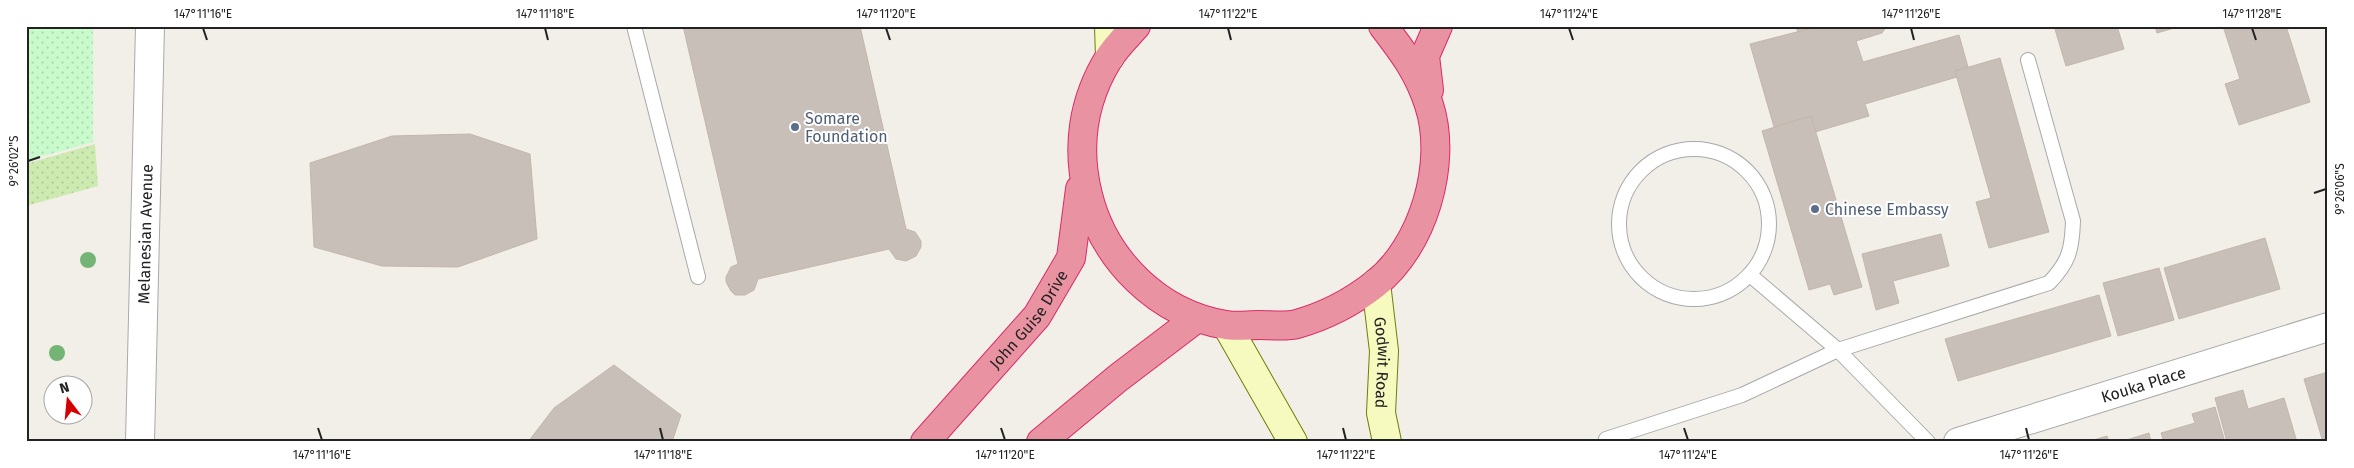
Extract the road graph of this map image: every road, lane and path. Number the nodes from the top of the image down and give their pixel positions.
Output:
1 (150, 26) edge
2 (634, 26) edge
3 (1109, 26) edge
4 (1136, 26) edge
5 (1383, 26) edge
6 (1438, 26) edge
7 (1110, 56) junction
8 (2028, 60) dead end
9 (1436, 154) junction
10 (1082, 171) junction
11 (1750, 275) junction
12 (698, 277) dead end
13 (1376, 283) junction
14 (1197, 318) junction
15 (1227, 326) junction
16 (2328, 326) edge
17 (1838, 350) junction
18 (1606, 439) dead end
19 (140, 442) edge
20 (925, 442) edge
21 (1041, 442) edge
22 (1293, 442) edge
23 (1387, 442) edge
24 (1928, 442) edge
25 (1958, 442) edge

1 - 19 street, Melanesian Avenue
2 - 12 lane
3 - 7 main road
4 - 7 highway
5 - 9 highway
6 - 9 highway
7 - 10 highway
8 - 17 lane
9 - 13 highway
10 - 14 highway
10 - 20 highway, John Guise Drive
11 - 11 lane
11 - 17 lane
13 - 15 highway
13 - 23 main road, Godwit Road
14 - 15 highway
14 - 21 highway
15 - 22 main road
16 - 25 street, Kouka Place
17 - 18 lane
17 - 24 lane

